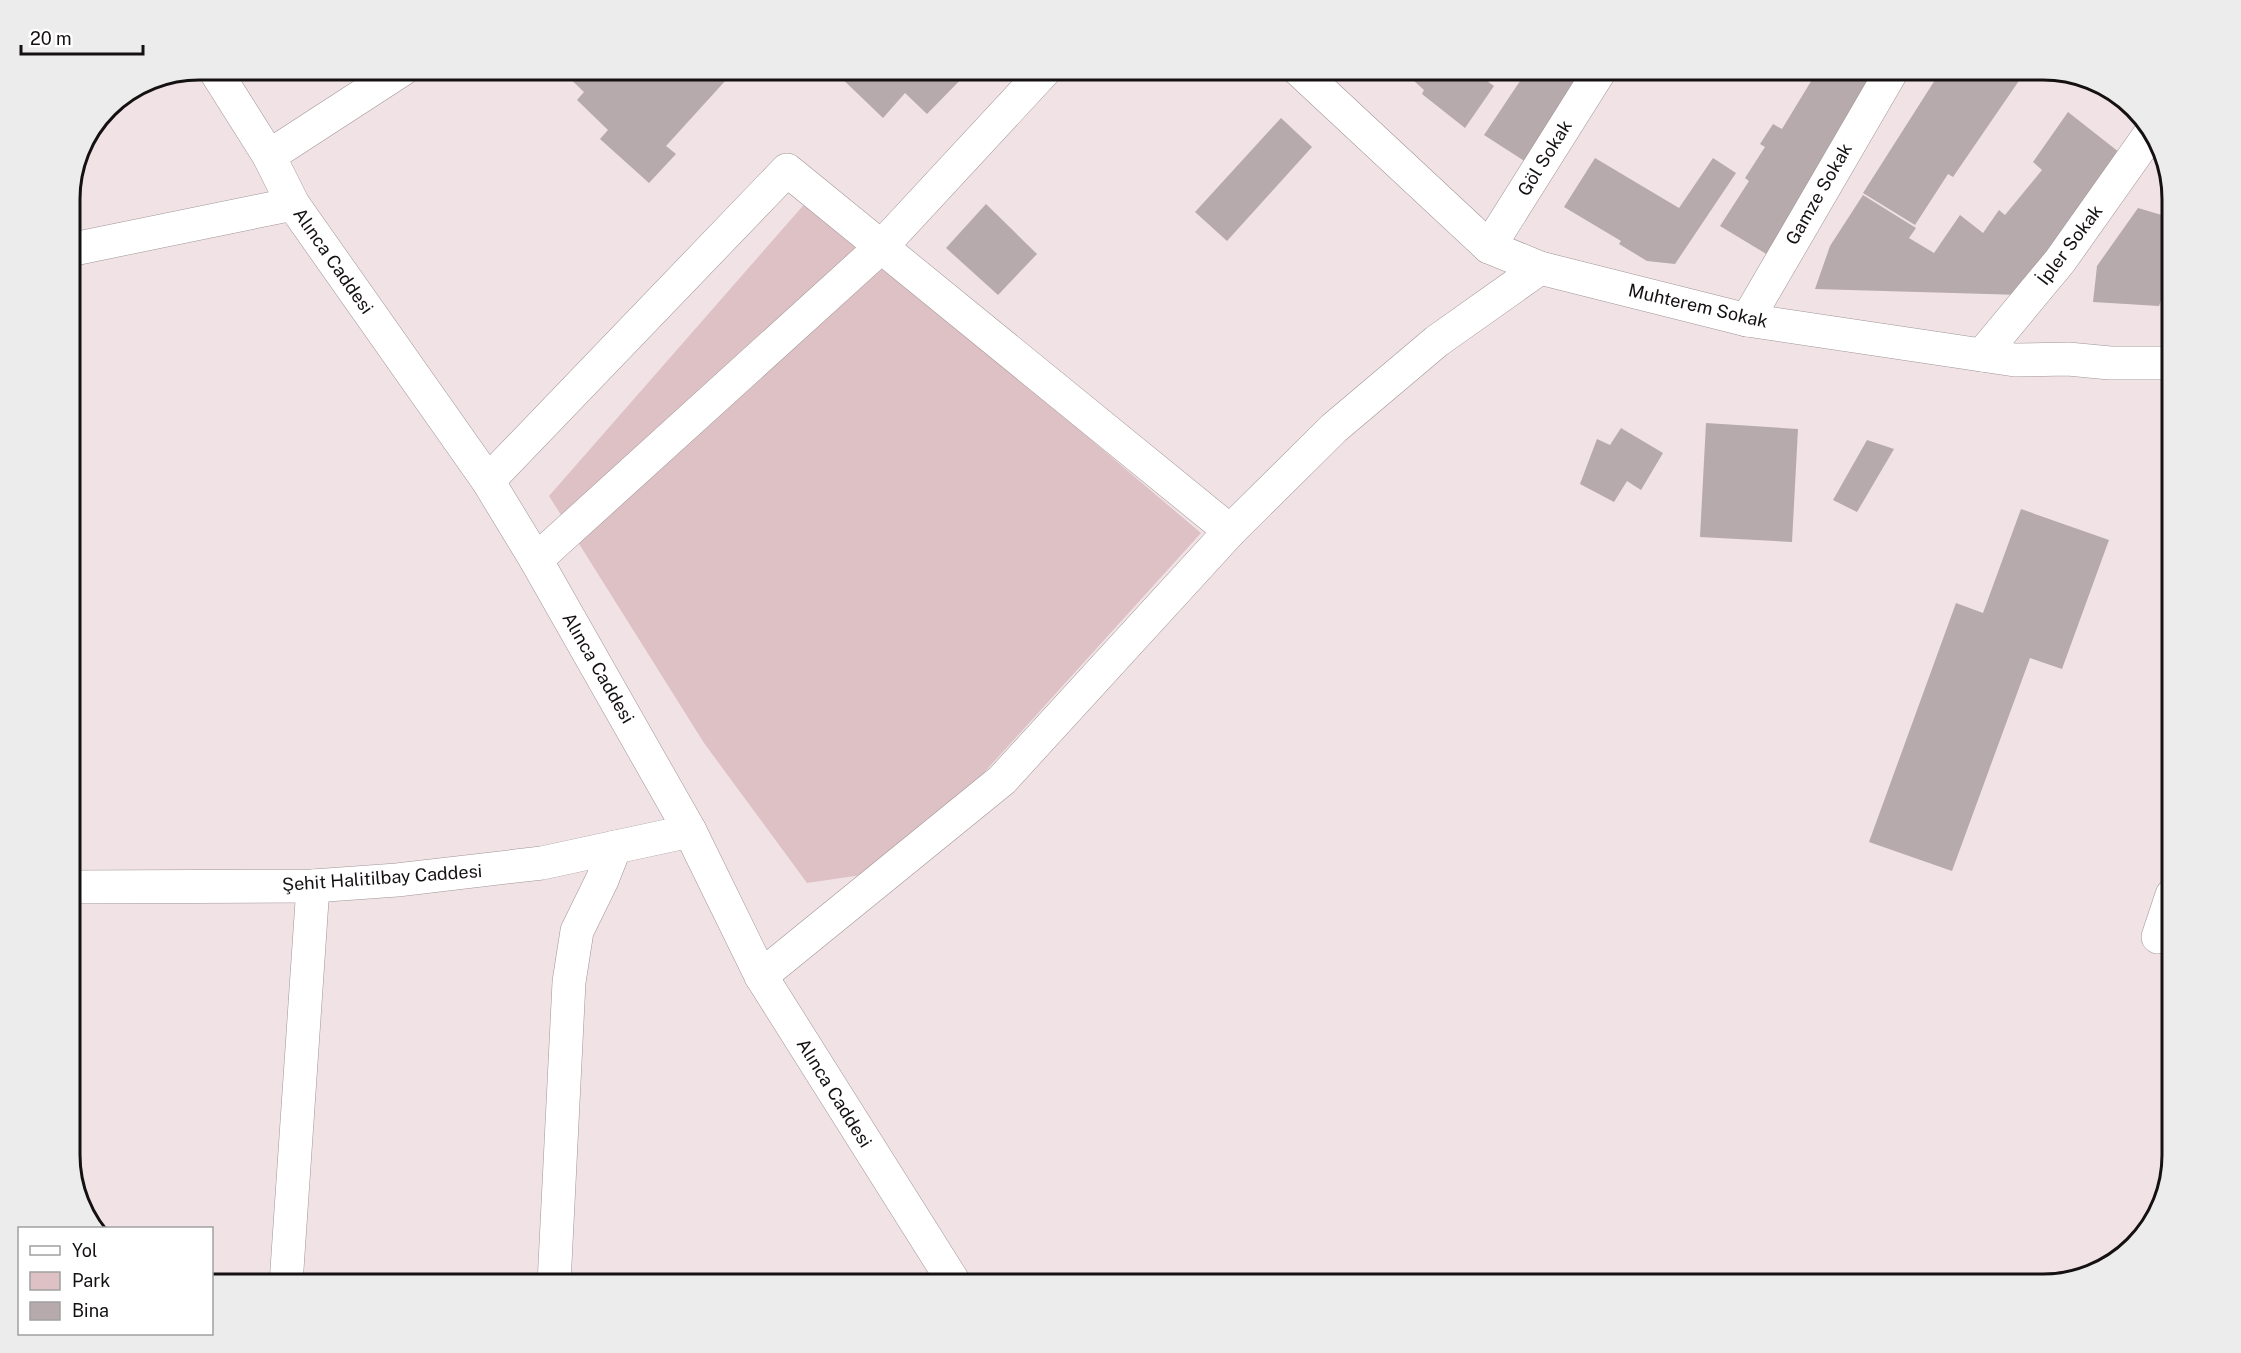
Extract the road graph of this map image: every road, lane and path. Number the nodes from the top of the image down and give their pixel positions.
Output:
1 (221, 80) edge
2 (386, 80) edge
3 (1036, 80) edge
4 (1314, 80) edge
5 (1594, 80) edge
6 (1887, 80) edge
7 (2145, 140) edge
8 (268, 156) junction
9 (292, 204) junction
10 (881, 247) junction
11 (1489, 247) junction
12 (80, 248) edge
13 (1540, 268) junction
14 (1747, 320) junction
15 (1982, 355) junction
16 (2161, 363) edge
17 (488, 481) junction
18 (1230, 531) junction
19 (536, 560) junction
20 (690, 831) junction
21 (615, 847) junction
22 (313, 886) junction
23 (80, 887) edge
24 (2162, 926) edge
25 (2158, 937) dead end
26 (761, 976) junction
27 (287, 1274) edge
28 (554, 1274) edge
29 (949, 1274) edge

1 - 8 street, Alınca Caddesi
2 - 8 street
3 - 10 street
4 - 11 street, Muhterem Sokak
5 - 11 street, Göl Sokak
6 - 14 street, Gamze Sokak
7 - 15 street, İpler Sokak
8 - 9 street, Alınca Caddesi
9 - 12 street
9 - 17 street, Alınca Caddesi
10 - 17 street
10 - 18 street
10 - 19 street
11 - 13 street, Muhterem Sokak
13 - 14 street, Muhterem Sokak
13 - 18 street
14 - 15 street, Muhterem Sokak
15 - 16 street, Muhterem Sokak
17 - 19 street, Alınca Caddesi
18 - 26 street
19 - 20 street, Alınca Caddesi
20 - 21 street, Şehit Halitilbay Caddesi
20 - 26 street, Alınca Caddesi
21 - 22 street, Şehit Halitilbay Caddesi
21 - 28 street
22 - 23 street, Şehit Halitilbay Caddesi
22 - 27 street
24 - 25 street
26 - 29 street, Alınca Caddesi

